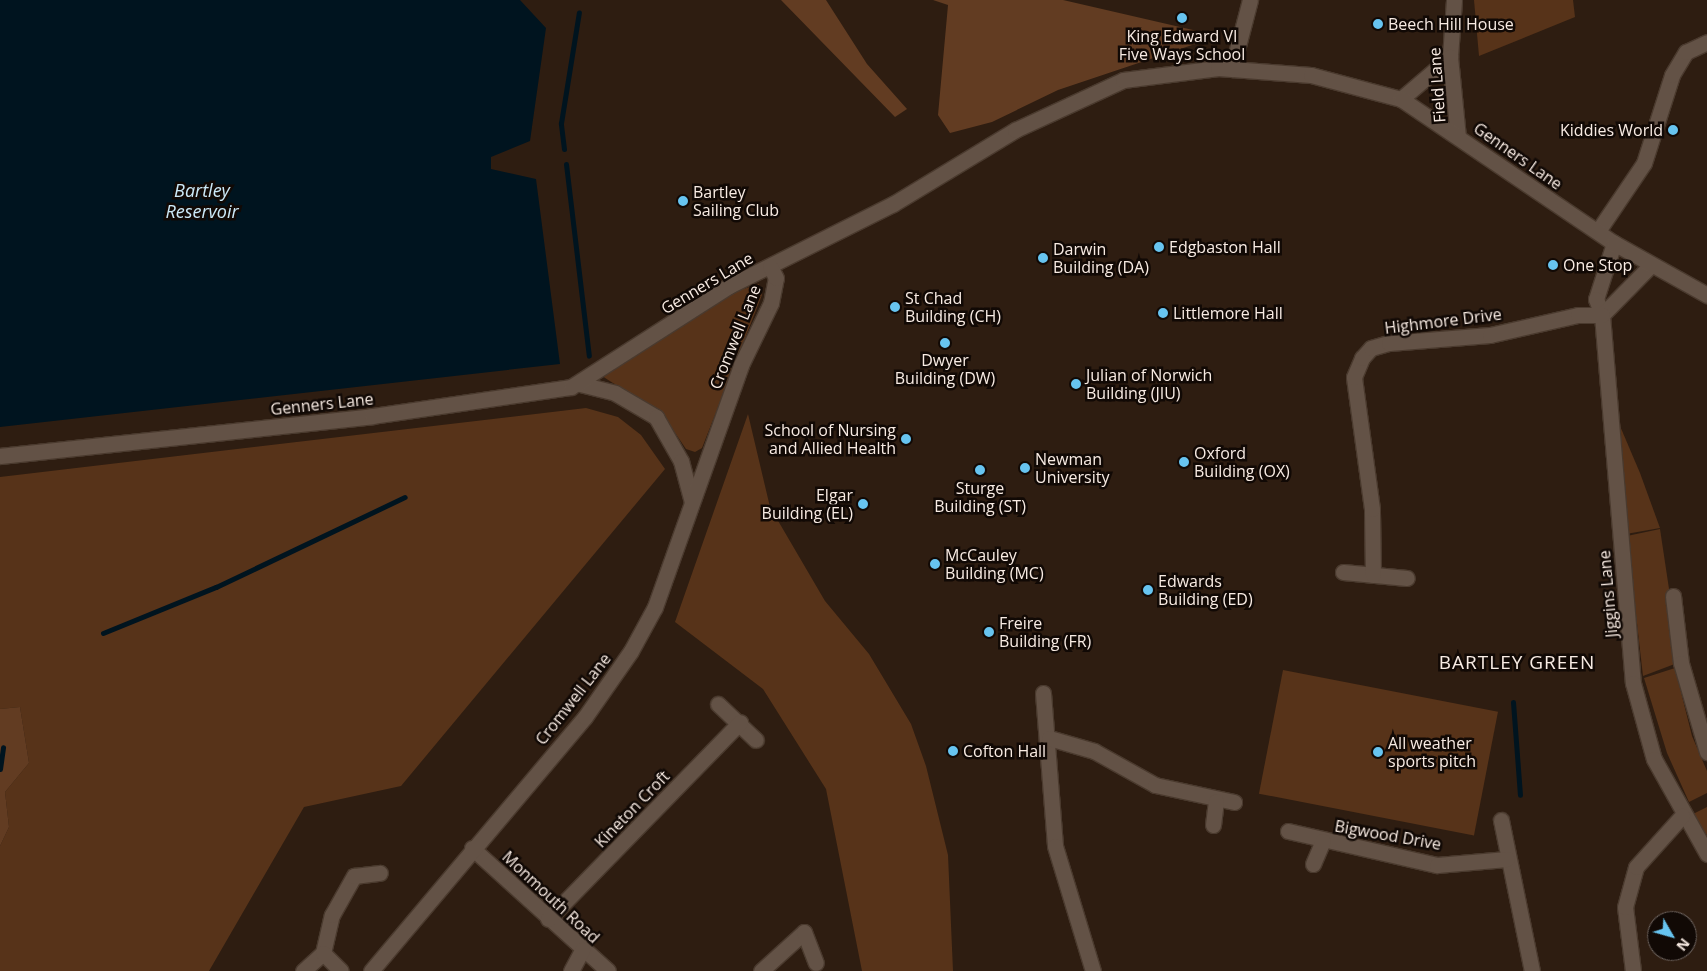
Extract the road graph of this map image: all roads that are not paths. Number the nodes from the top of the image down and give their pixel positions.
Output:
1 (1250, 0) edge
2 (1454, 0) edge
3 (1707, 42) edge
4 (1450, 57) junction
5 (1232, 69) junction
6 (1401, 99) junction
7 (1458, 137) junction
8 (1598, 231) junction
9 (1614, 243) junction
10 (770, 266) junction
11 (1650, 266) junction
12 (1707, 295) edge
13 (1602, 315) junction
14 (580, 384) junction
15 (0, 456) edge
16 (692, 502) junction
17 (1343, 572) dead end
18 (1373, 575) junction
19 (1407, 578) dead end
20 (1673, 596) dead end
21 (1043, 693) dead end
22 (718, 704) dead end
23 (740, 722) junction
24 (1049, 738) junction
25 (756, 740) dead end
26 (1707, 752) edge
27 (1216, 801) junction
28 (1234, 802) dead end
29 (1682, 816) junction
30 (1501, 820) dead end
31 (1213, 825) dead end
32 (1288, 831) dead end
33 (1323, 841) junction
34 (472, 848) junction
35 (1707, 854) edge
36 (1507, 858) junction
37 (1313, 864) dead end
38 (380, 873) dead end
39 (548, 919) junction
40 (582, 950) junction
41 (323, 953) junction
42 (816, 962) dead end
43 (303, 971) edge
44 (341, 971) edge
45 (371, 971) edge
46 (571, 971) edge
47 (608, 971) edge
48 (761, 971) edge
49 (1093, 971) edge
50 (1532, 971) edge
51 (1633, 971) edge

1 - 5 street
2 - 4 street, Field Lane
3 - 8 street
4 - 6 street
4 - 7 street, Field Lane
5 - 6 street, Genners Lane
5 - 10 street, Genners Lane
6 - 7 street, Genners Lane
7 - 8 street, Genners Lane
8 - 9 street, Genners Lane
9 - 11 street, Genners Lane
9 - 13 street, Jiggins Lane
10 - 14 street, Genners Lane
10 - 16 street, Cromwell Lane
11 - 12 street, Genners Lane
11 - 13 street
13 - 18 street, Highmore Drive
13 - 29 street, Jiggins Lane
14 - 15 street, Genners Lane
14 - 16 street
16 - 34 street, Cromwell Lane
17 - 18 street
18 - 19 street
20 - 26 street
21 - 24 street
22 - 23 street
23 - 25 street
23 - 39 street, Kineton Croft
24 - 27 street
24 - 49 street
27 - 28 street
27 - 31 street
29 - 35 street, Jiggins Lane
29 - 51 street
30 - 36 street
32 - 33 street, Bigwood Drive
33 - 36 street, Bigwood Drive
33 - 37 street, Bigwood Drive
34 - 39 street, Monmouth Road
34 - 45 street, Cromwell Lane
36 - 50 street
38 - 41 street
39 - 40 street, Monmouth Road
40 - 46 street
40 - 47 street, Monmouth Road
41 - 43 street
41 - 44 street
42 - 48 street

